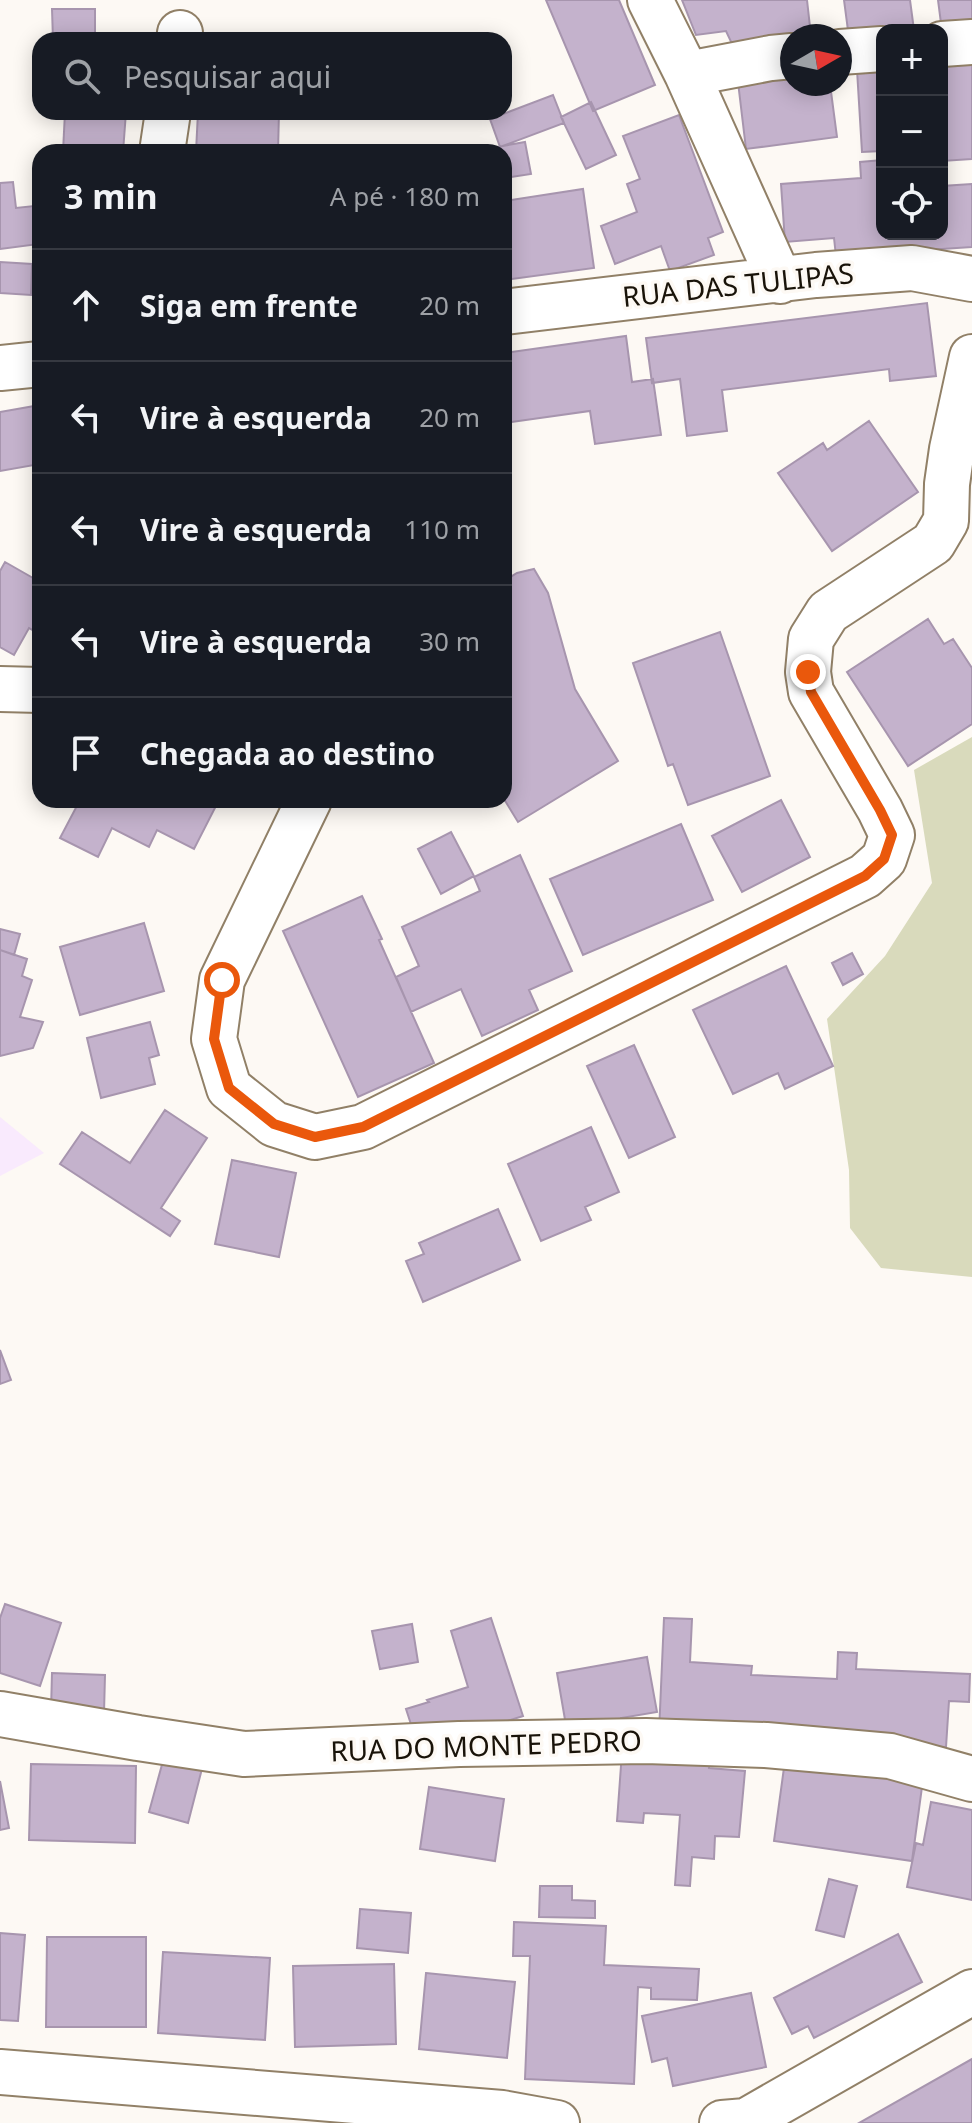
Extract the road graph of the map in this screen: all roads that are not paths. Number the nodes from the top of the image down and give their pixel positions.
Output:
1 (650, 0) edge
2 (972, 42) edge
3 (948, 44) edge
4 (876, 49) edge
5 (852, 51) edge
6 (780, 57) edge
7 (687, 74) junction
8 (167, 120) edge
9 (163, 144) edge
10 (972, 279) edge
11 (780, 281) junction
12 (512, 311) edge
13 (972, 357) edge
14 (32, 365) edge
15 (0, 368) edge
16 (0, 689) edge
17 (32, 690) edge
18 (305, 808) edge
19 (0, 1714) edge
20 (972, 1779) edge
21 (972, 1992) edge
22 (0, 2072) edge
23 (557, 2123) edge
24 (722, 2123) edge

1 - 7 street
2 - 3 street
4 - 5 street
6 - 7 street
7 - 11 street
8 - 9 street
10 - 11 street, RUA DAS TULIPAS
11 - 12 street, RUA DAS TULIPAS
13 - 18 street
14 - 15 street
16 - 17 street
19 - 20 street, RUA DO MONTE PEDRO
21 - 24 street
22 - 23 street

